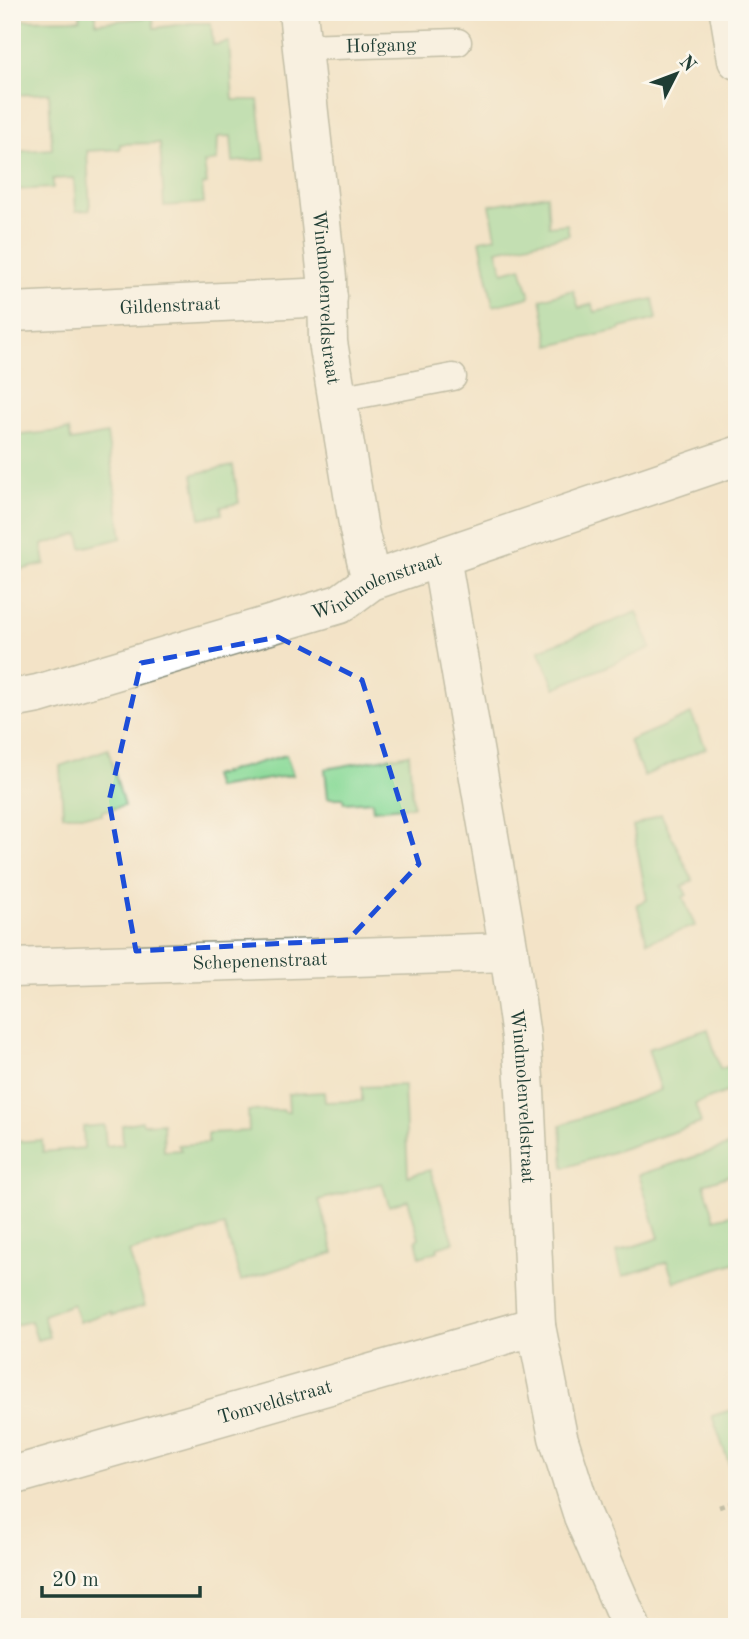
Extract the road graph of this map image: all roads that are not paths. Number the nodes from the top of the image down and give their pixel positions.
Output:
1 (732, 14) edge
2 (300, 30) edge
3 (458, 42) dead end
4 (737, 60) edge
5 (328, 297) junction
6 (12, 312) edge
7 (453, 377) dead end
8 (338, 399) junction
9 (737, 456) edge
10 (441, 557) junction
11 (370, 582) junction
12 (12, 699) edge
13 (509, 953) junction
14 (12, 968) edge
15 (536, 1326) junction
16 (12, 1476) edge
17 (631, 1627) edge

1 - 4 street
2 - 3 lane, Hofgang
2 - 5 street, Windmolenveldstraat
5 - 6 street, Gildenstraat
5 - 8 street, Windmolenveldstraat
7 - 8 lane
8 - 11 street, Windmolenveldstraat
9 - 10 street, Windmolenstraat
10 - 11 street, Windmolenstraat
10 - 13 street, Windmolenveldstraat
11 - 12 street, Windmolenstraat
13 - 14 street, Schepenenstraat
13 - 15 street, Windmolenveldstraat
15 - 16 street, Tomveldstraat
15 - 17 street, Windmolenveldstraat

